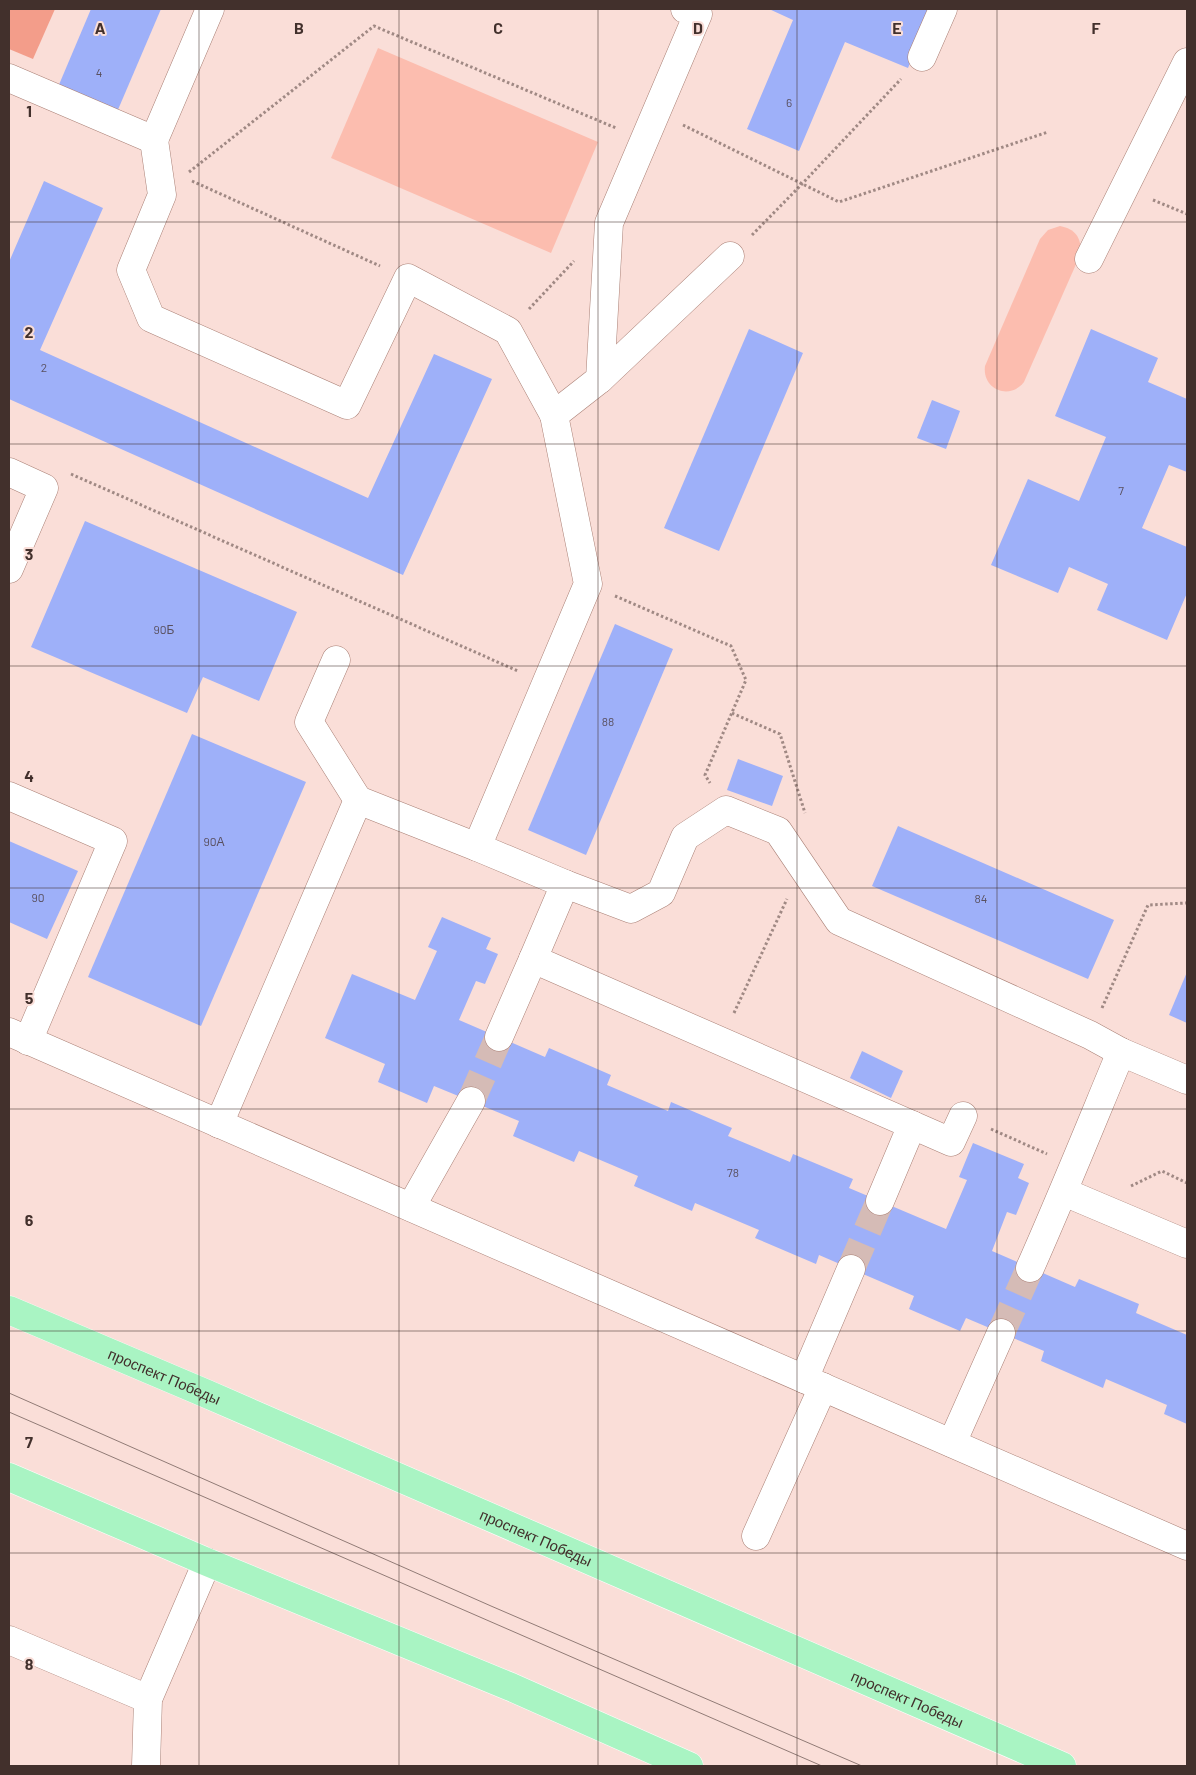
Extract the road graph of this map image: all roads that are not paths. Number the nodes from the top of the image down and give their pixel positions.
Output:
1 (210, 9) edge
2 (685, 9) edge
3 (943, 9) edge
4 (922, 57) road end
5 (1187, 62) edge
6 (9, 78) edge
7 (156, 153) junction
8 (730, 256) road end
9 (1089, 259) dead end
10 (600, 379) junction
11 (554, 415) junction
12 (9, 472) edge
13 (9, 569) edge
14 (336, 660) dead end
15 (9, 796) edge
16 (358, 800) junction
17 (477, 847) junction
18 (564, 884) junction
19 (533, 959) junction
20 (18, 1036) edge
21 (499, 1037) tunnel mouth
22 (1121, 1052) junction
23 (1187, 1080) edge
24 (471, 1101) tunnel mouth
25 (963, 1116) road end
26 (219, 1124) junction
27 (912, 1125) junction
28 (1064, 1192) junction
29 (880, 1202) tunnel mouth
30 (411, 1207) junction
31 (1187, 1244) edge
32 (1030, 1268) tunnel mouth
33 (852, 1269) tunnel mouth
34 (9, 1310) edge
35 (1001, 1333) tunnel mouth
36 (813, 1383) junction
37 (952, 1444) junction
38 (9, 1477) edge
39 (756, 1536) dead end
40 (1187, 1546) edge
41 (207, 1562) junction
42 (9, 1640) edge
43 (148, 1699) junction
44 (653, 1759) edge
45 (146, 1766) edge
46 (689, 1766) edge
47 (1062, 1766) edge

1 - 7 lane
2 - 10 lane
3 - 4 lane
5 - 9 lane
6 - 7 lane
7 - 11 lane
8 - 10 lane
10 - 11 lane
11 - 17 lane
12 - 13 lane
14 - 16 lane
15 - 20 lane
16 - 17 lane
16 - 26 lane
17 - 18 lane
18 - 19 lane
18 - 22 lane
19 - 21 lane
19 - 27 lane
20 - 26 lane
22 - 23 lane
22 - 28 lane
24 - 30 lane
25 - 27 lane
26 - 30 lane
27 - 29 lane
28 - 31 lane
28 - 32 lane
30 - 36 lane
33 - 36 lane
34 - 47 main road, проспект Победы
35 - 37 lane
36 - 37 lane
36 - 39 lane
37 - 40 lane
38 - 41 main road
41 - 43 lane
41 - 44 main road
42 - 43 lane
43 - 45 lane
44 - 46 main road

